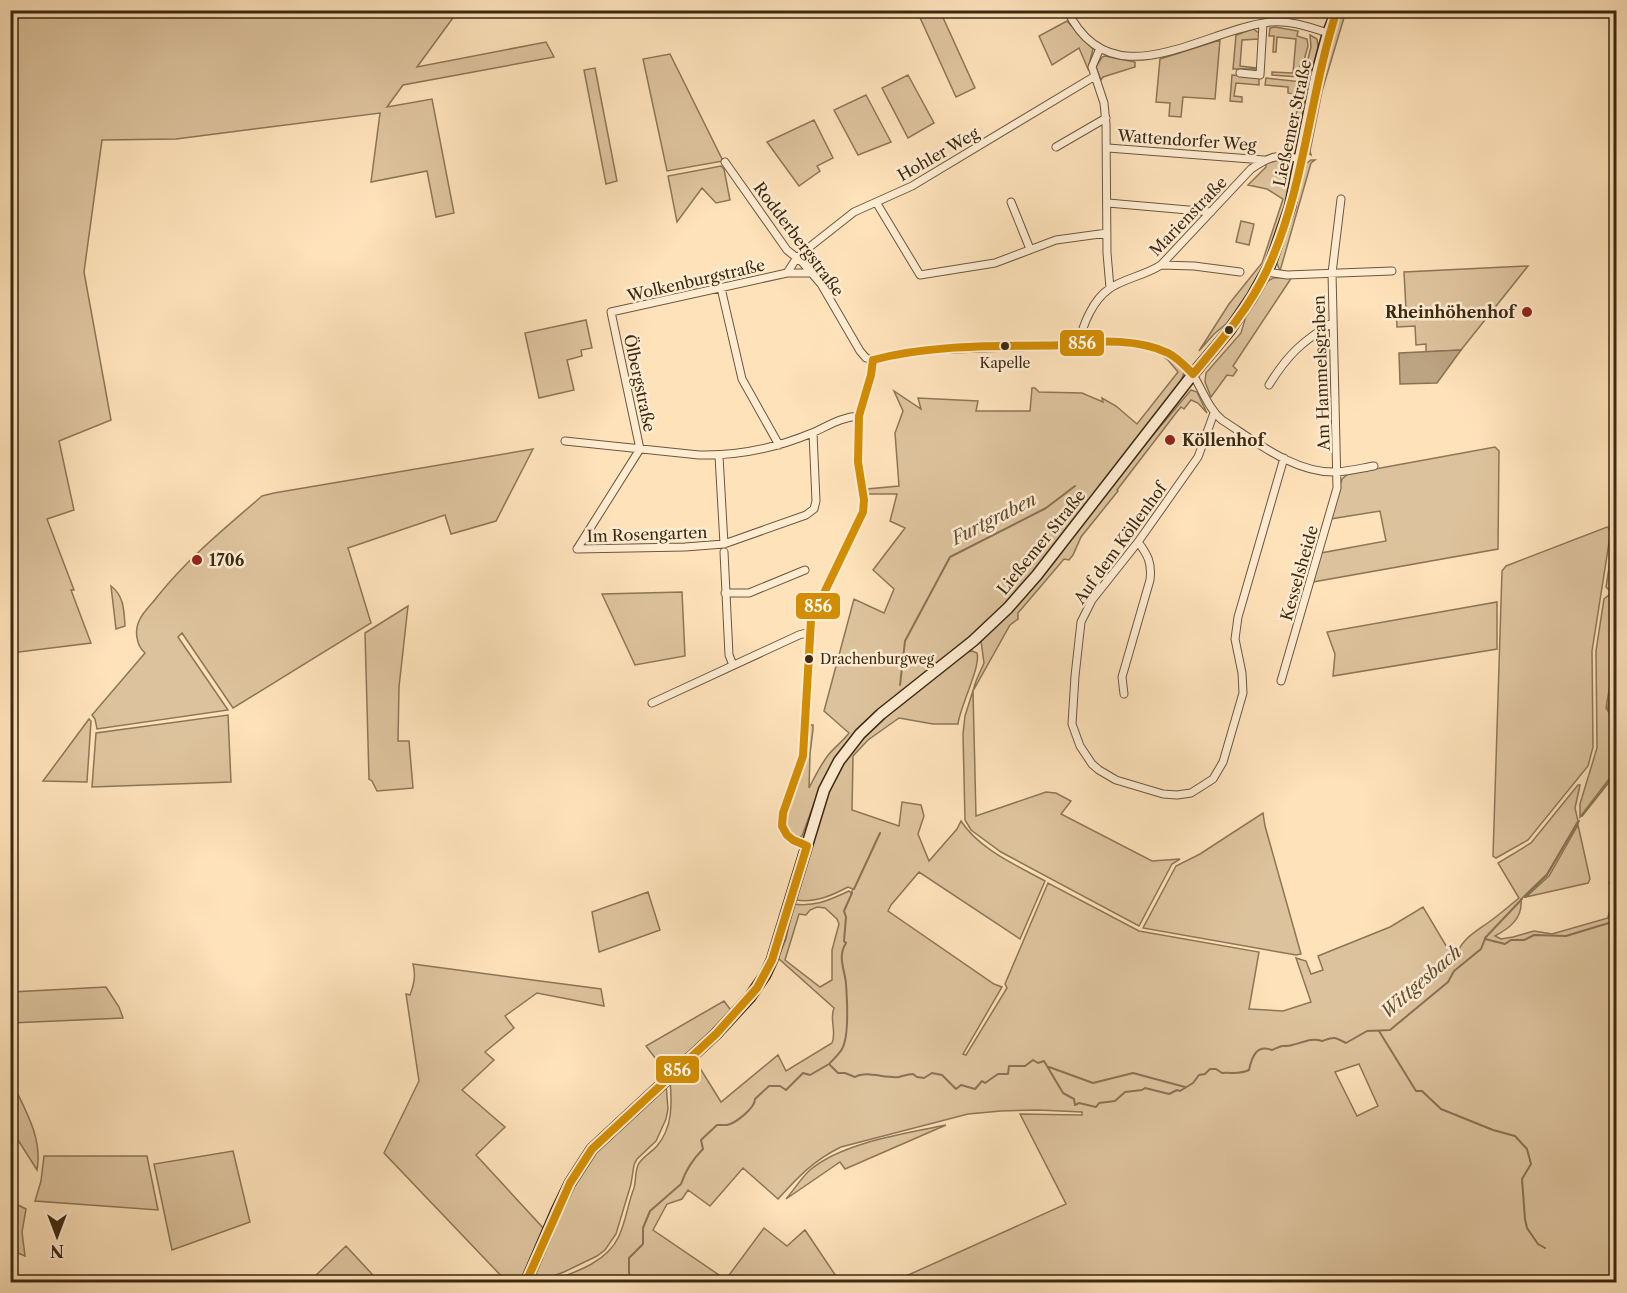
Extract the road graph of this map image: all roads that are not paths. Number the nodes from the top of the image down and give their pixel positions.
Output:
1 (1067, 10) edge
2 (1337, 10) edge
3 (1263, 24) junction
4 (1328, 33) junction
5 (1100, 48) junction
6 (1240, 74) dead end
7 (1095, 76) junction
8 (1106, 118) junction
9 (1056, 147) dead end
10 (1108, 148) junction
11 (1299, 159) junction
12 (1264, 160) junction
13 (725, 162) dead end
14 (1341, 199) dead end
15 (876, 202) junction
16 (1011, 202) dead end
17 (1108, 203) junction
18 (1211, 212) junction
19 (1107, 233) junction
20 (1030, 249) junction
21 (796, 259) junction
22 (1161, 265) junction
23 (1392, 271) dead end
24 (1267, 272) junction
25 (787, 273) junction
26 (811, 273) junction
27 (1240, 273) dead end
28 (1332, 273) junction
29 (721, 288) junction
30 (1110, 288) junction
31 (611, 312) joint
32 (1333, 322) junction
33 (1079, 343) junction
34 (873, 360) junction
35 (1193, 374) junction
36 (1269, 386) dead end
37 (1214, 413) junction
38 (859, 416) junction
39 (813, 433) junction
40 (565, 441) dead end
41 (779, 445) junction
42 (640, 449) junction
43 (719, 456) junction
44 (1284, 458) junction
45 (1374, 466) dead end
46 (1337, 472) junction
47 (1138, 542) junction
48 (724, 544) junction
49 (577, 549) joint
50 (724, 552) dead end
51 (805, 570) dead end
52 (725, 593) junction
53 (810, 632) junction
54 (733, 665) junction
55 (1281, 681) dead end
56 (1124, 694) dead end
57 (652, 703) dead end
58 (807, 846) junction
59 (526, 1282) edge

1 - 5 street
2 - 4 street, Ließemer Straße
3 - 4 street
3 - 5 street
3 - 6 street
4 - 11 street, Ließemer Straße
5 - 7 street
7 - 8 street
7 - 15 street, Hohler Weg
8 - 9 street
8 - 10 street
10 - 12 street, Wattendorfer Weg
10 - 17 street
11 - 12 street
11 - 24 street, Ließemer Straße
12 - 18 street, Marienstraße
13 - 21 street, Rodderbergstraße
14 - 28 street, Am Hammelsgraben
15 - 20 street
15 - 21 street, Hohler Weg
16 - 20 street
17 - 18 street
17 - 19 street
18 - 22 street, Marienstraße
19 - 20 street
19 - 30 street
21 - 25 street, Wolkenburgstraße
21 - 26 street, Rodderbergstraße
22 - 27 street
22 - 30 street, Marienstraße
23 - 28 street, Am Hammelsgraben
24 - 28 street, Am Hammelsgraben
24 - 35 street, Ließemer Straße
25 - 26 street, Wolkenburgstraße
25 - 29 street, Wolkenburgstraße
26 - 34 street, Rodderbergstraße
28 - 32 street, Am Hammelsgraben
29 - 31 street, Wolkenburgstraße
29 - 41 street
30 - 33 street, Marienstraße
31 - 42 street, Ölbergstraße
32 - 36 street
32 - 46 street, Am Hammelsgraben
33 - 34 street
33 - 35 street
34 - 38 street
35 - 37 street
35 - 58 street, Ließemer Straße
37 - 44 street
37 - 47 street, Auf dem Köllenhof
38 - 39 street
38 - 53 street
39 - 41 street
39 - 48 street, Im Rosengarten
40 - 42 street
41 - 43 street
42 - 43 street
42 - 49 street, Ölbergstraße
43 - 48 street
44 - 46 street
44 - 47 street, Auf dem Köllenhof
45 - 46 street
46 - 55 street, Kesselsheide
47 - 56 street
48 - 49 street, Im Rosengarten
50 - 52 street
51 - 52 street
52 - 54 street
53 - 54 street
53 - 58 street
54 - 57 street
58 - 59 street, Ließemer Straße

